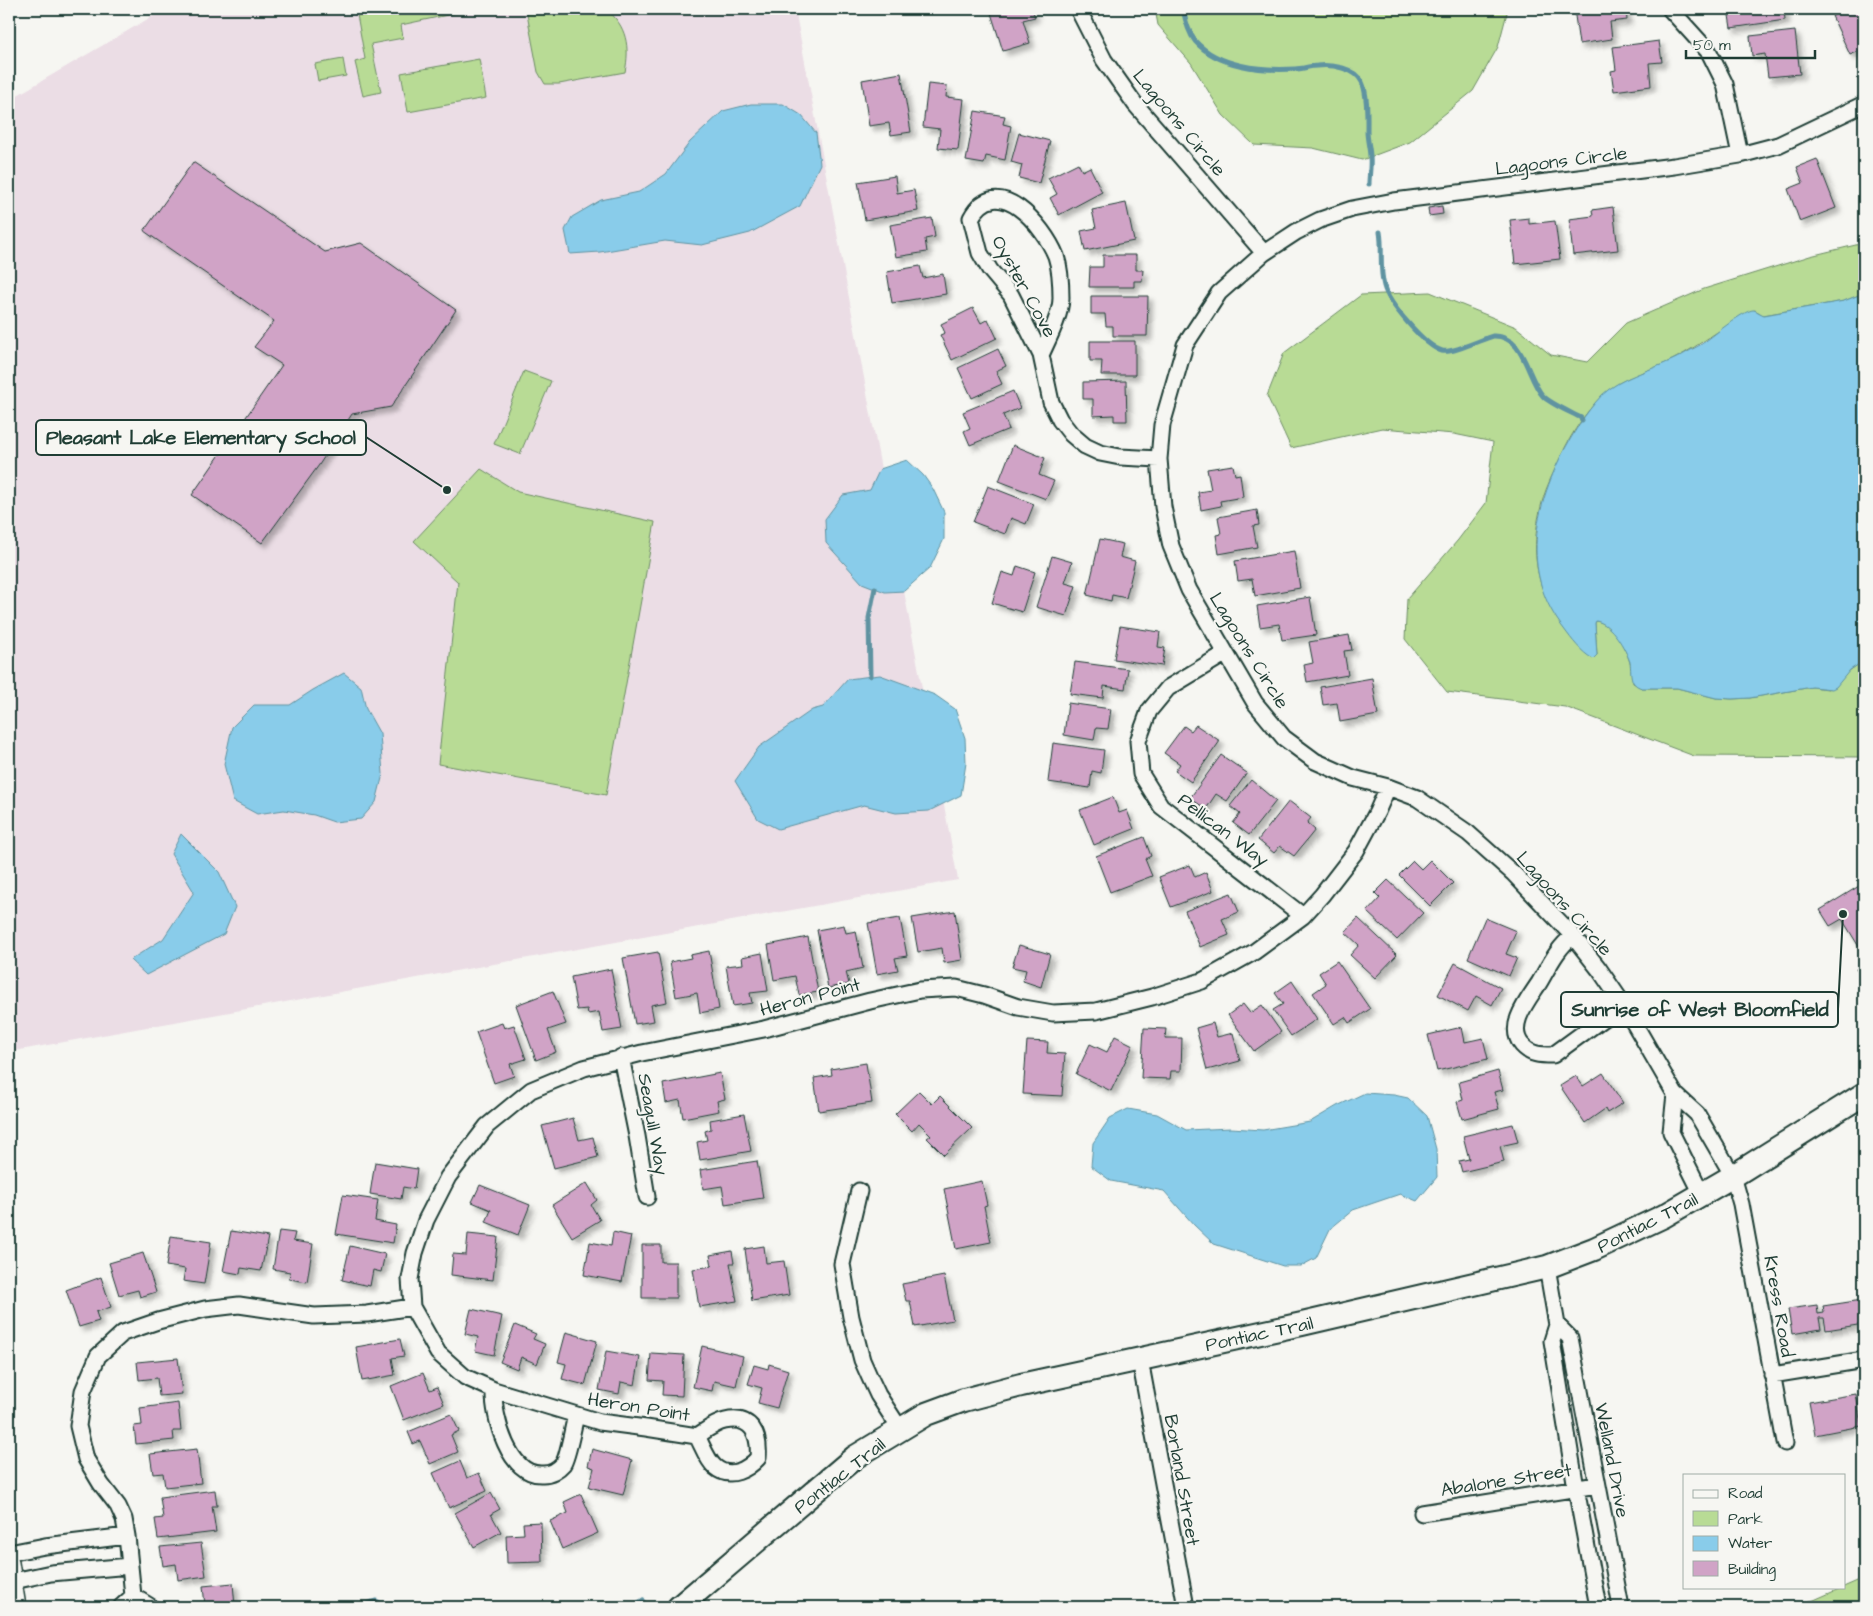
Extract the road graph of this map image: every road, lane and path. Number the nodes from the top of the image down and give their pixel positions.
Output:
1 (1078, 9) edge
2 (1670, 9) edge
3 (1864, 104) edge
4 (1740, 155) junction
5 (1264, 253) junction
6 (1041, 356) junction
7 (1159, 459) junction
8 (1226, 653) junction
9 (1388, 787) junction
10 (1303, 916) junction
11 (1573, 936) junction
12 (1622, 1004) junction
13 (621, 1057) junction
14 (1675, 1094) junction
15 (1864, 1094) edge
16 (1733, 1176) junction
17 (860, 1191) dead end
18 (1702, 1194) junction
19 (647, 1197) dead end
20 (1547, 1267) junction
21 (412, 1307) junction
22 (1557, 1325) junction
23 (1140, 1360) junction
24 (1864, 1360) edge
25 (1772, 1374) junction
26 (494, 1390) junction
27 (576, 1416) junction
28 (900, 1429) junction
29 (696, 1436) dead end
30 (1785, 1443) dead end
31 (1598, 1485) junction
32 (1576, 1488) junction
33 (1422, 1513) dead end
34 (127, 1536) junction
35 (9, 1553) edge
36 (130, 1566) junction
37 (10, 1575) edge
38 (133, 1596) junction
39 (16, 1607) edge
40 (121, 1607) edge
41 (151, 1607) edge
42 (679, 1607) edge
43 (1186, 1607) edge
44 (1598, 1607) edge
45 (1621, 1607) edge

1 - 5 street, Lagoons Circle
2 - 4 street
3 - 4 street, Lagoons Circle
4 - 5 street, Lagoons Circle
5 - 7 street, Lagoons Circle
6 - 6 street, Oyster Cove
6 - 7 street, Oyster Cove
7 - 8 street, Lagoons Circle
8 - 9 street, Lagoons Circle
8 - 10 street, Pellican Way
9 - 10 street, Heron Point
9 - 11 street, Lagoons Circle
10 - 13 street, Heron Point
11 - 12 street, Lagoons Circle
11 - 12 street
12 - 14 street, Lagoons Circle
13 - 19 street, Seagull Way
13 - 21 street, Heron Point
14 - 16 street, Lagoons Circle
14 - 18 street
15 - 16 main road, Pontiac Trail
16 - 18 main road, Pontiac Trail
16 - 25 street, Kress Road
17 - 28 street
18 - 20 main road, Pontiac Trail
20 - 22 street, Welland Drive
20 - 23 main road, Pontiac Trail
21 - 26 street, Heron Point
21 - 34 street
22 - 31 street, Welland Drive
22 - 32 street, Welland Drive
23 - 28 main road, Pontiac Trail
23 - 43 street, Borland Street
24 - 25 street
25 - 30 street, Kress Road
26 - 27 street, Heron Point
26 - 27 street, Heron Point
27 - 29 street, Heron Point
28 - 42 main road, Pontiac Trail
31 - 32 street, Abalone Street
31 - 45 street, Welland Drive
32 - 33 street, Abalone Street
32 - 44 street, Welland Drive
34 - 35 street
34 - 36 street
36 - 37 street
36 - 38 street
37 - 39 street
38 - 40 street
38 - 41 street

